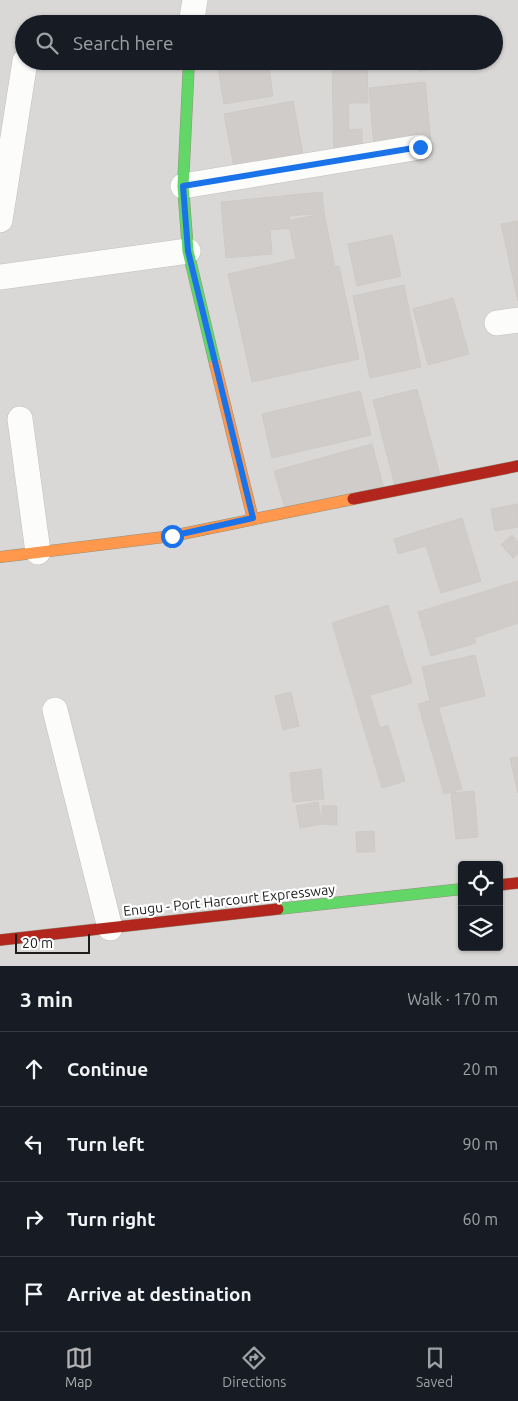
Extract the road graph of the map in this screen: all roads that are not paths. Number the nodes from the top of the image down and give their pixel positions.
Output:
1 (195, 0) edge
2 (192, 15) edge
3 (24, 70) edge
4 (189, 70) edge
5 (420, 147) dead end
6 (183, 186) junction
7 (0, 220) edge
8 (188, 251) junction
9 (0, 277) edge
10 (20, 418) dead end
11 (518, 466) edge
12 (253, 518) junction
13 (38, 552) junction
14 (0, 557) edge
15 (55, 710) dead end
16 (518, 883) edge
17 (503, 885) edge
18 (458, 889) edge
19 (110, 928) junction
20 (0, 940) edge

1 - 2 street
3 - 7 street
4 - 6 main road
5 - 6 street
6 - 8 main road
8 - 9 street
8 - 12 main road
10 - 13 street
11 - 12 main road
12 - 13 main road
13 - 14 main road
15 - 19 street
16 - 17 main road
18 - 19 main road, Enugu - Port Harcourt Expressway
19 - 20 main road, Enugu - Port Harcourt Expressway

